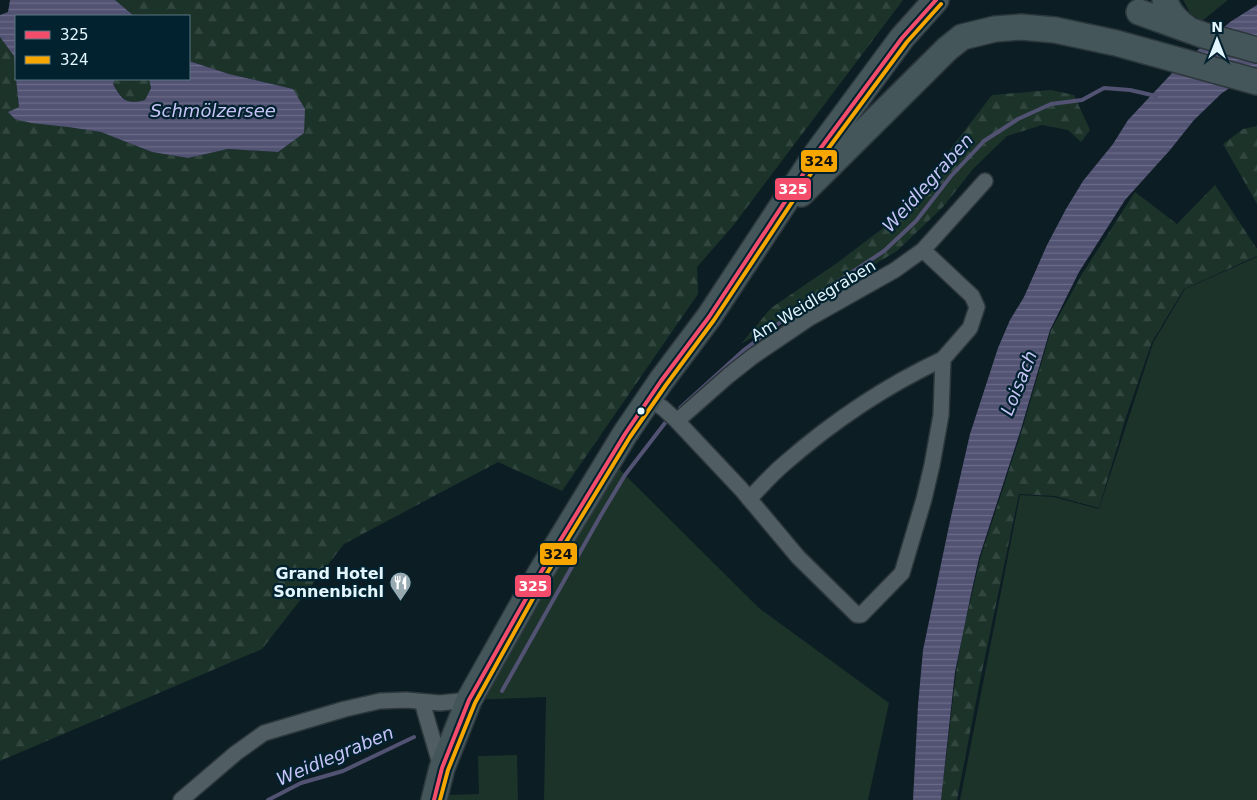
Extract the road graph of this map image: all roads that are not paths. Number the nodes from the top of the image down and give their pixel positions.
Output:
1 (936, 0) edge
2 (1165, 0) edge
3 (1143, 6) edge
4 (1196, 33) junction
5 (1257, 50) edge
6 (1176, 58) junction
7 (1257, 82) edge
8 (985, 181) dead end
9 (770, 224) junction
10 (923, 250) junction
11 (943, 359) junction
12 (648, 399) junction
13 (677, 421) junction
14 (749, 499) junction
15 (469, 700) junction
16 (422, 702) junction
17 (442, 768) junction
18 (181, 800) edge
19 (434, 800) edge

1 - 9 main road
2 - 4 main road
3 - 4 main road
3 - 6 main road
4 - 5 main road
6 - 7 main road
6 - 9 main road
8 - 10 street, Am Weidlegraben
9 - 12 main road
10 - 11 street
10 - 13 street, Am Weidlegraben
11 - 14 street
11 - 14 street
12 - 13 street
12 - 15 main road
13 - 14 street
15 - 16 street
15 - 17 main road
16 - 17 street
16 - 18 street
17 - 19 main road

